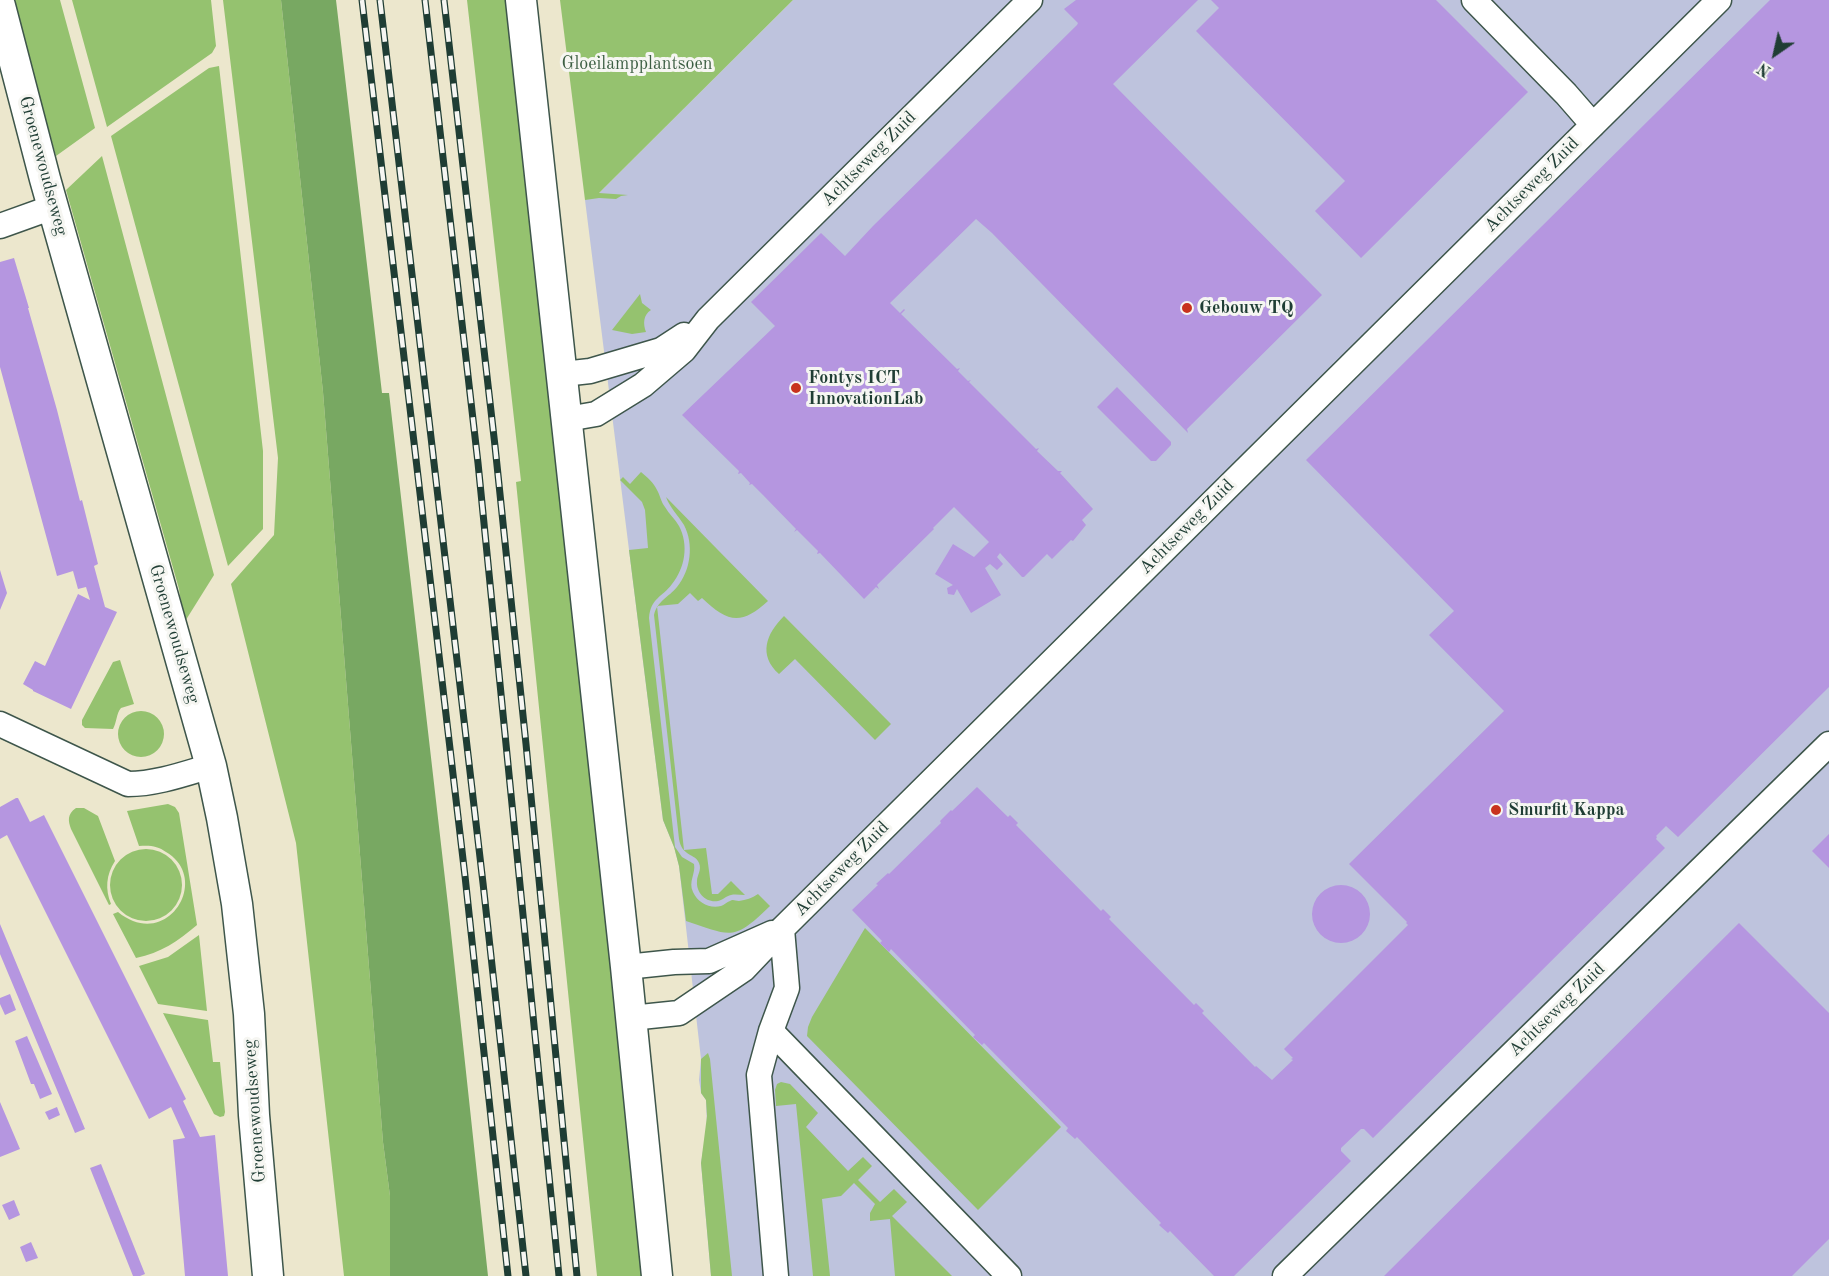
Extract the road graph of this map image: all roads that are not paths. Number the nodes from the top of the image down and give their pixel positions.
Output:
1 (521, 0) edge
2 (1030, 0) edge
3 (1474, 0) edge
4 (1719, 0) edge
5 (0, 6) edge
6 (1593, 125) junction
7 (53, 207) junction
8 (0, 226) edge
9 (708, 319) junction
10 (562, 374) junction
11 (567, 419) junction
12 (0, 724) edge
13 (1829, 744) edge
14 (211, 766) junction
15 (782, 929) junction
16 (626, 968) junction
17 (631, 1018) junction
18 (771, 1031) junction
19 (268, 1276) edge
20 (657, 1276) edge
21 (776, 1276) edge
22 (1009, 1276) edge
23 (1285, 1276) edge

1 - 10 street
2 - 9 street, Achtseweg Zuid
3 - 6 street, Achtseweg Zuid
4 - 6 street, Achtseweg Zuid
5 - 7 street, Groenewoudseweg
6 - 15 street, Achtseweg Zuid
7 - 8 street
7 - 14 street, Groenewoudseweg
9 - 10 street, Achtseweg Zuid
9 - 11 street, Achtseweg Zuid
10 - 11 street
11 - 16 street
12 - 14 street
13 - 23 street, Achtseweg Zuid
14 - 19 street, Groenewoudseweg
15 - 16 street, Achtseweg Zuid
15 - 17 street, Achtseweg Zuid
15 - 18 street, Achtseweg Zuid
16 - 17 street
17 - 20 street
18 - 21 street, Achtseweg Zuid
18 - 22 street

